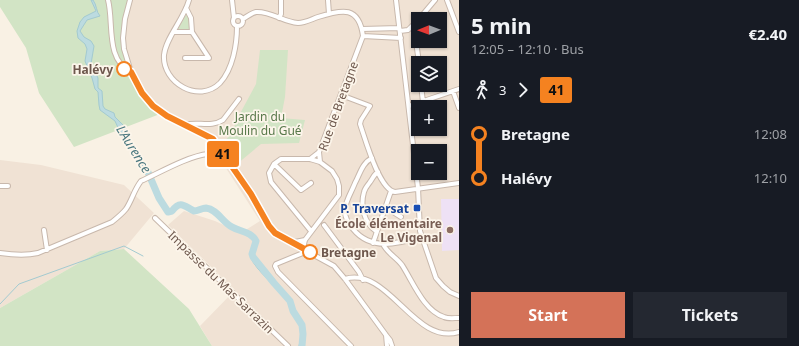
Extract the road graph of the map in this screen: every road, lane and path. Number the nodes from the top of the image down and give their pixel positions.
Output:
1 (108, 0) edge
2 (130, 0) edge
3 (189, 0) edge
4 (232, 0) edge
5 (281, 0) edge
6 (328, 0) edge
7 (396, 0) edge
8 (435, 0) edge
9 (447, 0) edge
10 (186, 8) junction
11 (425, 12) edge
12 (329, 14) junction
13 (234, 18) junction
14 (279, 18) junction
15 (243, 19) junction
16 (237, 26) junction
17 (411, 28) edge
18 (362, 29) junction
19 (400, 30) junction
20 (174, 32) junction
21 (192, 32) junction
22 (459, 32) edge
23 (363, 36) junction
24 (401, 38) junction
25 (113, 48) junction
26 (125, 54) junction
27 (117, 57) junction
28 (185, 58) dead end
29 (131, 72) junction
30 (459, 88) edge
31 (453, 91) junction
32 (341, 95) junction
33 (239, 99) dead end
34 (428, 100) edge
35 (409, 106) joint
36 (459, 108) edge
37 (184, 125) junction
38 (319, 152) junction
39 (223, 155) junction
40 (372, 158) junction
41 (310, 159) junction
42 (320, 162) junction
43 (274, 164) junction
44 (378, 172) junction
45 (311, 183) dead end
46 (459, 183) edge
47 (0, 186) edge
48 (8, 186) dead end
49 (418, 188) junction
50 (301, 190) junction
51 (391, 191) junction
52 (299, 196) dead end
53 (385, 206) junction
54 (401, 217) dead end
55 (155, 218) dead end
56 (324, 225) dead end
57 (44, 230) dead end
58 (311, 231) junction
59 (376, 231) junction
60 (421, 237) junction
61 (305, 240) junction
62 (373, 243) junction
63 (294, 244) junction
64 (383, 244) junction
65 (304, 249) junction
66 (47, 250) junction
67 (0, 253) edge
68 (345, 279) junction
69 (363, 280) junction
70 (459, 296) edge
71 (397, 309) dead end
72 (459, 318) edge
73 (459, 332) edge
74 (386, 335) junction
75 (446, 338) dead end
76 (288, 346) edge
77 (351, 346) edge
78 (387, 346) edge
79 (392, 346) edge

1 - 25 street
2 - 26 street
3 - 10 street
4 - 13 street
5 - 14 street
6 - 12 street
7 - 19 street
8 - 11 street
9 - 22 street
10 - 20 street
10 - 21 street
12 - 14 street
12 - 18 street
13 - 15 street
13 - 16 street
14 - 15 street
15 - 16 street
16 - 20 street
17 - 19 street
18 - 19 street
18 - 23 street
19 - 24 street
20 - 21 street
21 - 28 street
23 - 24 street
23 - 32 street, Rue de Bretagne
24 - 35 street
25 - 26 street
25 - 27 street
26 - 27 street
26 - 29 street
27 - 29 street
29 - 37 street
30 - 31 street
31 - 34 street
31 - 36 street
32 - 38 street, Rue de Bretagne
32 - 40 street
33 - 37 street
35 - 49 street
37 - 39 street
38 - 41 street
38 - 42 street, Rue de Bretagne
39 - 63 street
39 - 66 street
40 - 44 street
40 - 62 street
41 - 42 street
41 - 43 street
42 - 58 street, Rue de Bretagne
43 - 50 street
43 - 58 street
44 - 51 street
44 - 59 street
45 - 50 street
46 - 49 street
47 - 48 street
49 - 51 street
49 - 60 street
50 - 52 street
51 - 53 street
53 - 54 street
53 - 59 street
55 - 76 street, Impasse du Mas Sarrazin
56 - 69 street
57 - 66 street
58 - 61 street, Rue de Bretagne
59 - 62 street
60 - 64 street
60 - 70 street
61 - 63 street
61 - 65 street, Rue de Bretagne
62 - 64 street
63 - 65 street
64 - 72 street
65 - 68 street
65 - 77 street
66 - 67 street
68 - 69 street
68 - 74 street
69 - 71 street
73 - 75 street
74 - 78 street
74 - 79 street

